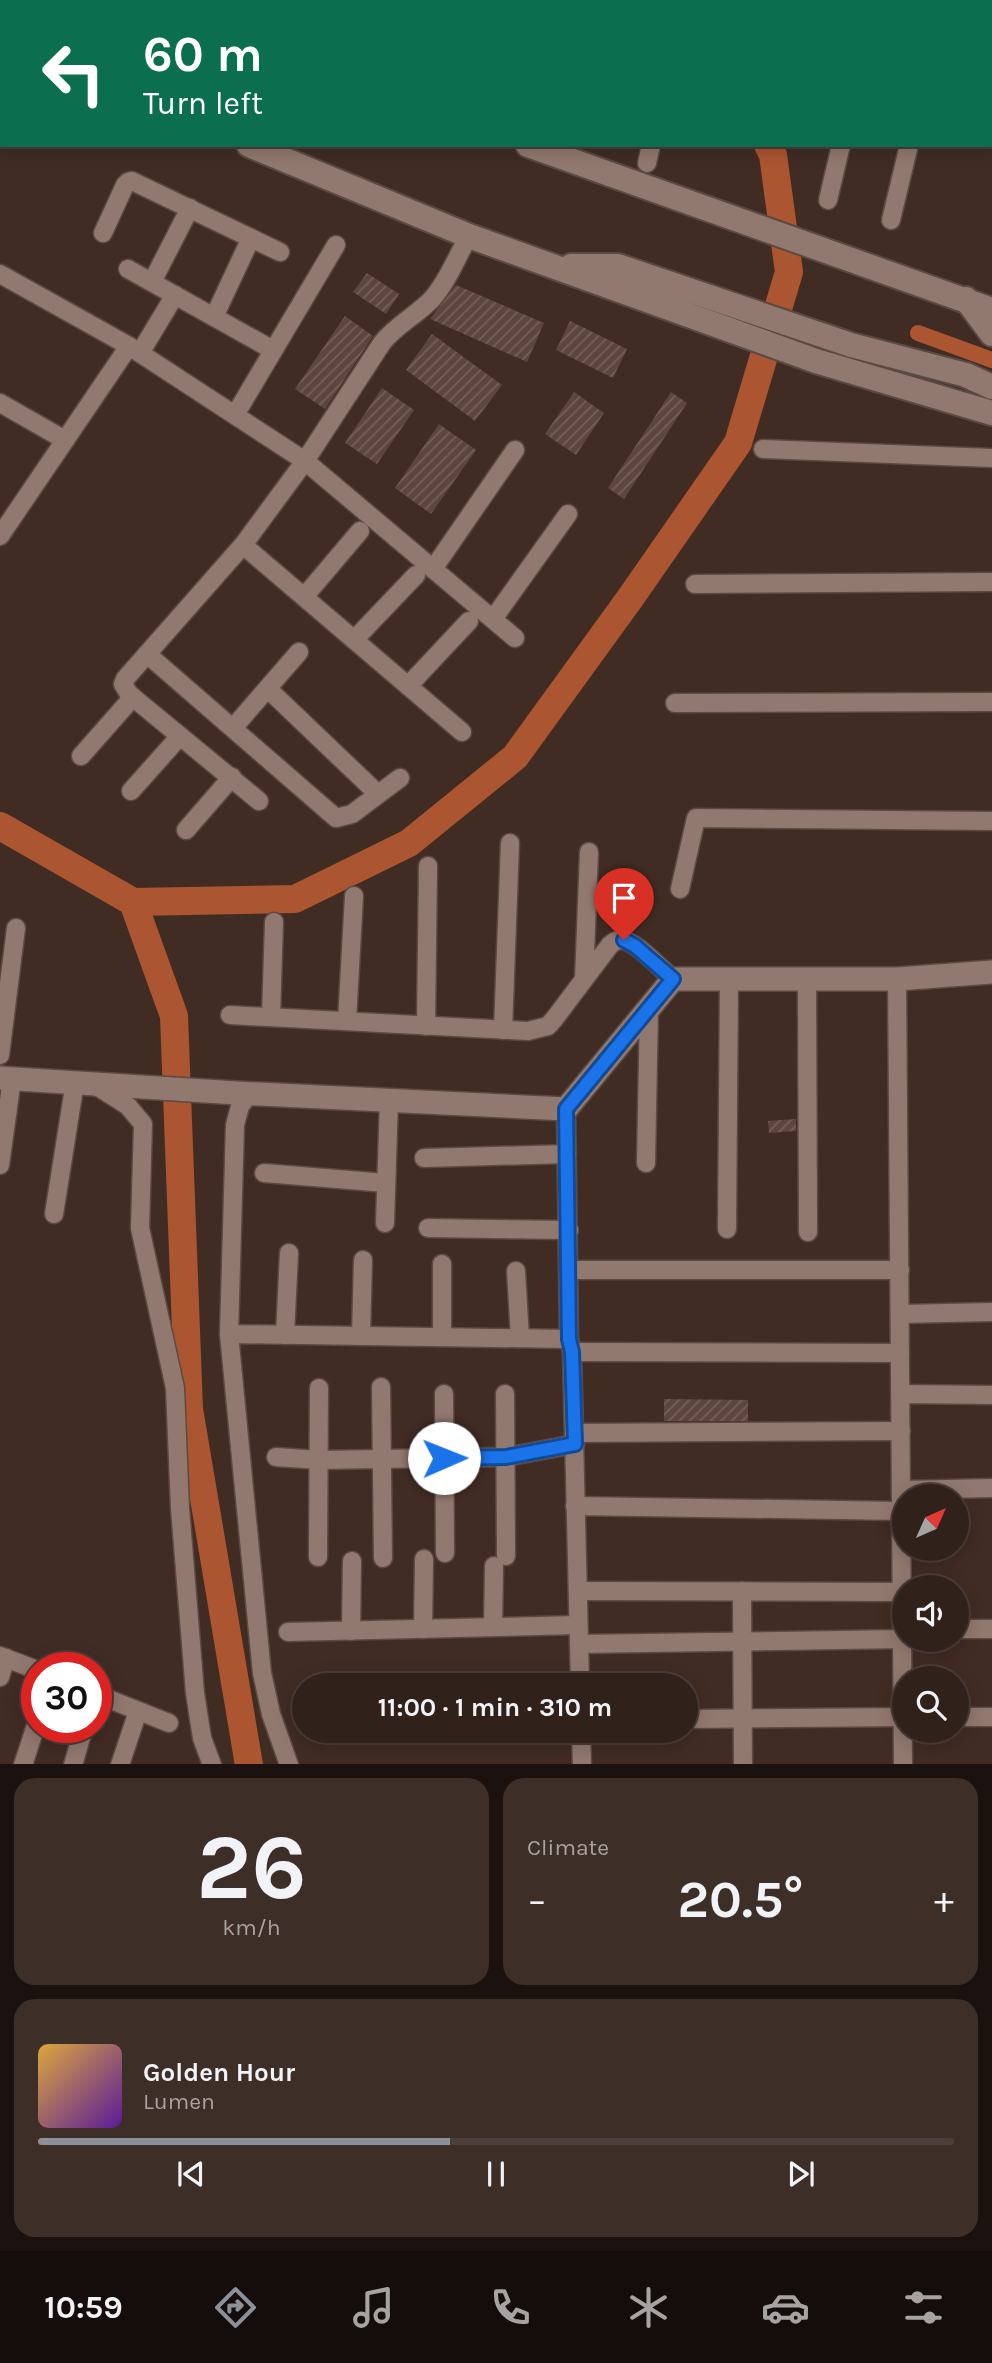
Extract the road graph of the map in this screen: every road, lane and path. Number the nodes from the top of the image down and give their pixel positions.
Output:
1 (254, 147) edge
2 (841, 147) edge
3 (909, 147) edge
4 (544, 149) edge
5 (828, 200) dead end
6 (190, 208) junction
7 (891, 220) dead end
8 (103, 233) dead end
9 (468, 236) junction
10 (251, 238) junction
11 (336, 245) dead end
12 (280, 252) dead end
13 (128, 269) dead end
14 (0, 274) edge
15 (152, 282) junction
16 (175, 295) junction
17 (673, 297) junction
18 (965, 299) junction
19 (992, 310) edge
20 (215, 317) junction
21 (992, 334) edge
22 (134, 349) junction
23 (273, 350) junction
24 (966, 375) junction
25 (992, 387) edge
26 (946, 400) junction
27 (0, 403) edge
28 (992, 413) edge
29 (234, 415) junction
30 (65, 440) junction
31 (763, 449) dead end
32 (515, 450) dead end
33 (992, 458) edge
34 (305, 461) junction
35 (568, 514) dead end
36 (360, 531) dead end
37 (0, 537) edge
38 (243, 545) junction
39 (433, 569) junction
40 (416, 575) dead end
41 (992, 582) edge
42 (695, 584) dead end
43 (304, 597) junction
44 (493, 619) junction
45 (469, 621) dead end
46 (515, 638) dead end
47 (354, 640) junction
48 (299, 652) dead end
49 (147, 654) junction
50 (408, 686) junction
51 (268, 689) junction
52 (133, 697) junction
53 (992, 702) edge
54 (676, 703) dead end
55 (233, 728) junction
56 (462, 732) dead end
57 (180, 736) junction
58 (81, 756) dead end
59 (232, 777) junction
60 (400, 778) dead end
61 (131, 791) dead end
62 (379, 794) junction
63 (260, 801) dead end
64 (992, 821) edge
65 (186, 830) dead end
66 (510, 842) dead end
67 (589, 852) dead end
68 (428, 866) dead end
69 (680, 888) dead end
70 (354, 896) dead end
71 (274, 922) dead end
72 (16, 928) dead end
73 (992, 972) edge
74 (584, 979) junction
75 (673, 979) junction
76 (729, 979) junction
77 (807, 979) junction
78 (897, 979) junction
79 (649, 1007) junction
80 (230, 1015) dead end
81 (271, 1017) junction
82 (347, 1021) junction
83 (426, 1026) junction
84 (503, 1030) junction
85 (0, 1055) edge
86 (6, 1078) edge
87 (83, 1083) junction
88 (244, 1093) junction
89 (389, 1100) junction
90 (566, 1109) junction
91 (567, 1154) junction
92 (425, 1158) dead end
93 (646, 1163) dead end
94 (0, 1166) edge
95 (264, 1173) dead end
96 (386, 1183) junction
97 (54, 1214) dead end
98 (385, 1223) dead end
99 (428, 1228) dead end
100 (727, 1229) dead end
101 (569, 1230) junction
102 (808, 1232) dead end
103 (289, 1253) dead end
104 (362, 1260) dead end
105 (442, 1264) dead end
106 (570, 1270) junction
107 (900, 1270) junction
108 (516, 1271) dead end
109 (992, 1312) edge
110 (901, 1314) junction
111 (229, 1334) junction
112 (285, 1335) junction
113 (361, 1336) junction
114 (442, 1337) junction
115 (520, 1338) junction
116 (571, 1346) junction
117 (900, 1353) junction
118 (381, 1387) dead end
119 (319, 1388) dead end
120 (444, 1394) dead end
121 (505, 1394) dead end
122 (902, 1394) junction
123 (992, 1395) edge
124 (901, 1431) junction
125 (575, 1439) junction
126 (276, 1457) dead end
127 (506, 1457) junction
128 (382, 1458) junction
129 (444, 1458) junction
130 (319, 1460) junction
131 (901, 1484) edge
132 (970, 1489) edge
133 (992, 1489) edge
134 (575, 1506) junction
135 (892, 1511) edge
136 (445, 1553) dead end
137 (318, 1557) dead end
138 (383, 1558) dead end
139 (424, 1559) dead end
140 (352, 1561) dead end
141 (578, 1591) junction
142 (742, 1591) junction
143 (892, 1592) edge
144 (578, 1625) junction
145 (493, 1627) junction
146 (423, 1629) junction
147 (969, 1629) edge
148 (992, 1629) edge
149 (352, 1631) junction
150 (288, 1632) dead end
151 (892, 1634) edge
152 (742, 1642) junction
153 (579, 1644) junction
154 (3, 1657) edge
155 (21, 1664) edge
156 (580, 1673) edge
157 (0, 1677) edge
158 (112, 1700) edge
159 (138, 1711) junction
160 (892, 1717) edge
161 (969, 1717) edge
162 (992, 1717) edge
163 (698, 1719) edge
164 (743, 1720) junction
165 (169, 1723) dead end
166 (30, 1743) edge
167 (79, 1743) edge
168 (581, 1743) edge
169 (903, 1743) edge
170 (23, 1764) edge
171 (73, 1764) edge
172 (121, 1764) edge
173 (212, 1764) edge
174 (289, 1764) edge
175 (582, 1764) edge
176 (743, 1764) edge
177 (903, 1764) edge

1 - 9 main road
2 - 5 street
3 - 7 street
4 - 18 main road
6 - 8 street
6 - 10 street
6 - 15 street
9 - 17 main road
9 - 34 street
10 - 12 street
10 - 20 street
11 - 23 street
13 - 15 street
14 - 22 street
15 - 16 street
16 - 20 street
16 - 22 street
17 - 24 main road
17 - 26 main road
18 - 19 main road
18 - 21 main road
20 - 23 street
22 - 29 street
22 - 30 street
23 - 29 street
24 - 25 main road
24 - 26 main road
26 - 28 main road
27 - 30 street
29 - 34 street
30 - 37 street
31 - 33 street
32 - 39 street
34 - 38 street
34 - 39 street
35 - 44 street
36 - 43 street
38 - 43 street
38 - 49 street
39 - 44 street
40 - 47 street
41 - 42 street
43 - 47 street
44 - 46 street
45 - 50 street
47 - 50 street
48 - 51 street
49 - 52 street
49 - 55 street
50 - 56 street
51 - 55 street
51 - 62 street
52 - 57 street
52 - 58 street
53 - 54 street
55 - 62 street
57 - 59 street
57 - 61 street
59 - 63 street
59 - 65 street
60 - 62 street
64 - 69 street
66 - 84 street
67 - 74 street
68 - 83 street
70 - 82 street
71 - 81 street
72 - 85 street
73 - 78 street
74 - 75 street
74 - 84 street
75 - 76 street
75 - 79 street
76 - 77 street
76 - 100 street
77 - 78 street
77 - 102 street
78 - 107 street
79 - 90 street
79 - 93 street
80 - 81 street
81 - 82 street
82 - 83 street
83 - 84 street
86 - 87 street
86 - 94 street
87 - 88 street
87 - 97 street
87 - 173 street
88 - 89 street
88 - 111 street
89 - 90 street
89 - 96 street
90 - 91 street
91 - 92 street
91 - 101 street
95 - 96 street
96 - 98 street
99 - 101 street
101 - 106 street
103 - 112 street
104 - 113 street
105 - 114 street
106 - 107 street
106 - 116 street
107 - 110 street
108 - 115 street
109 - 110 street
110 - 117 street
111 - 112 street
111 - 174 street
112 - 113 street
113 - 114 street
114 - 115 street
115 - 116 street
116 - 117 street
116 - 125 street
117 - 122 street
118 - 128 street
119 - 130 street
120 - 129 street
121 - 127 street
122 - 123 street
122 - 124 street
124 - 125 street
124 - 131 street
125 - 127 street
125 - 134 street
126 - 130 street
127 - 129 street
127 - 145 street
128 - 129 street
128 - 130 street
128 - 138 street
129 - 136 street
130 - 137 street
132 - 133 street
134 - 135 street
134 - 141 street
139 - 146 street
140 - 149 street
141 - 142 street
141 - 144 street
142 - 143 street
142 - 152 street
144 - 145 street
144 - 153 street
145 - 146 street
146 - 149 street
147 - 148 street
149 - 150 street
151 - 152 street
152 - 153 street
152 - 164 street
153 - 156 street
154 - 155 street
154 - 157 street
158 - 159 street
159 - 165 street
159 - 172 street
160 - 164 street
161 - 162 street
163 - 164 street
164 - 176 street
166 - 170 street
167 - 171 street
168 - 175 street
169 - 177 street

